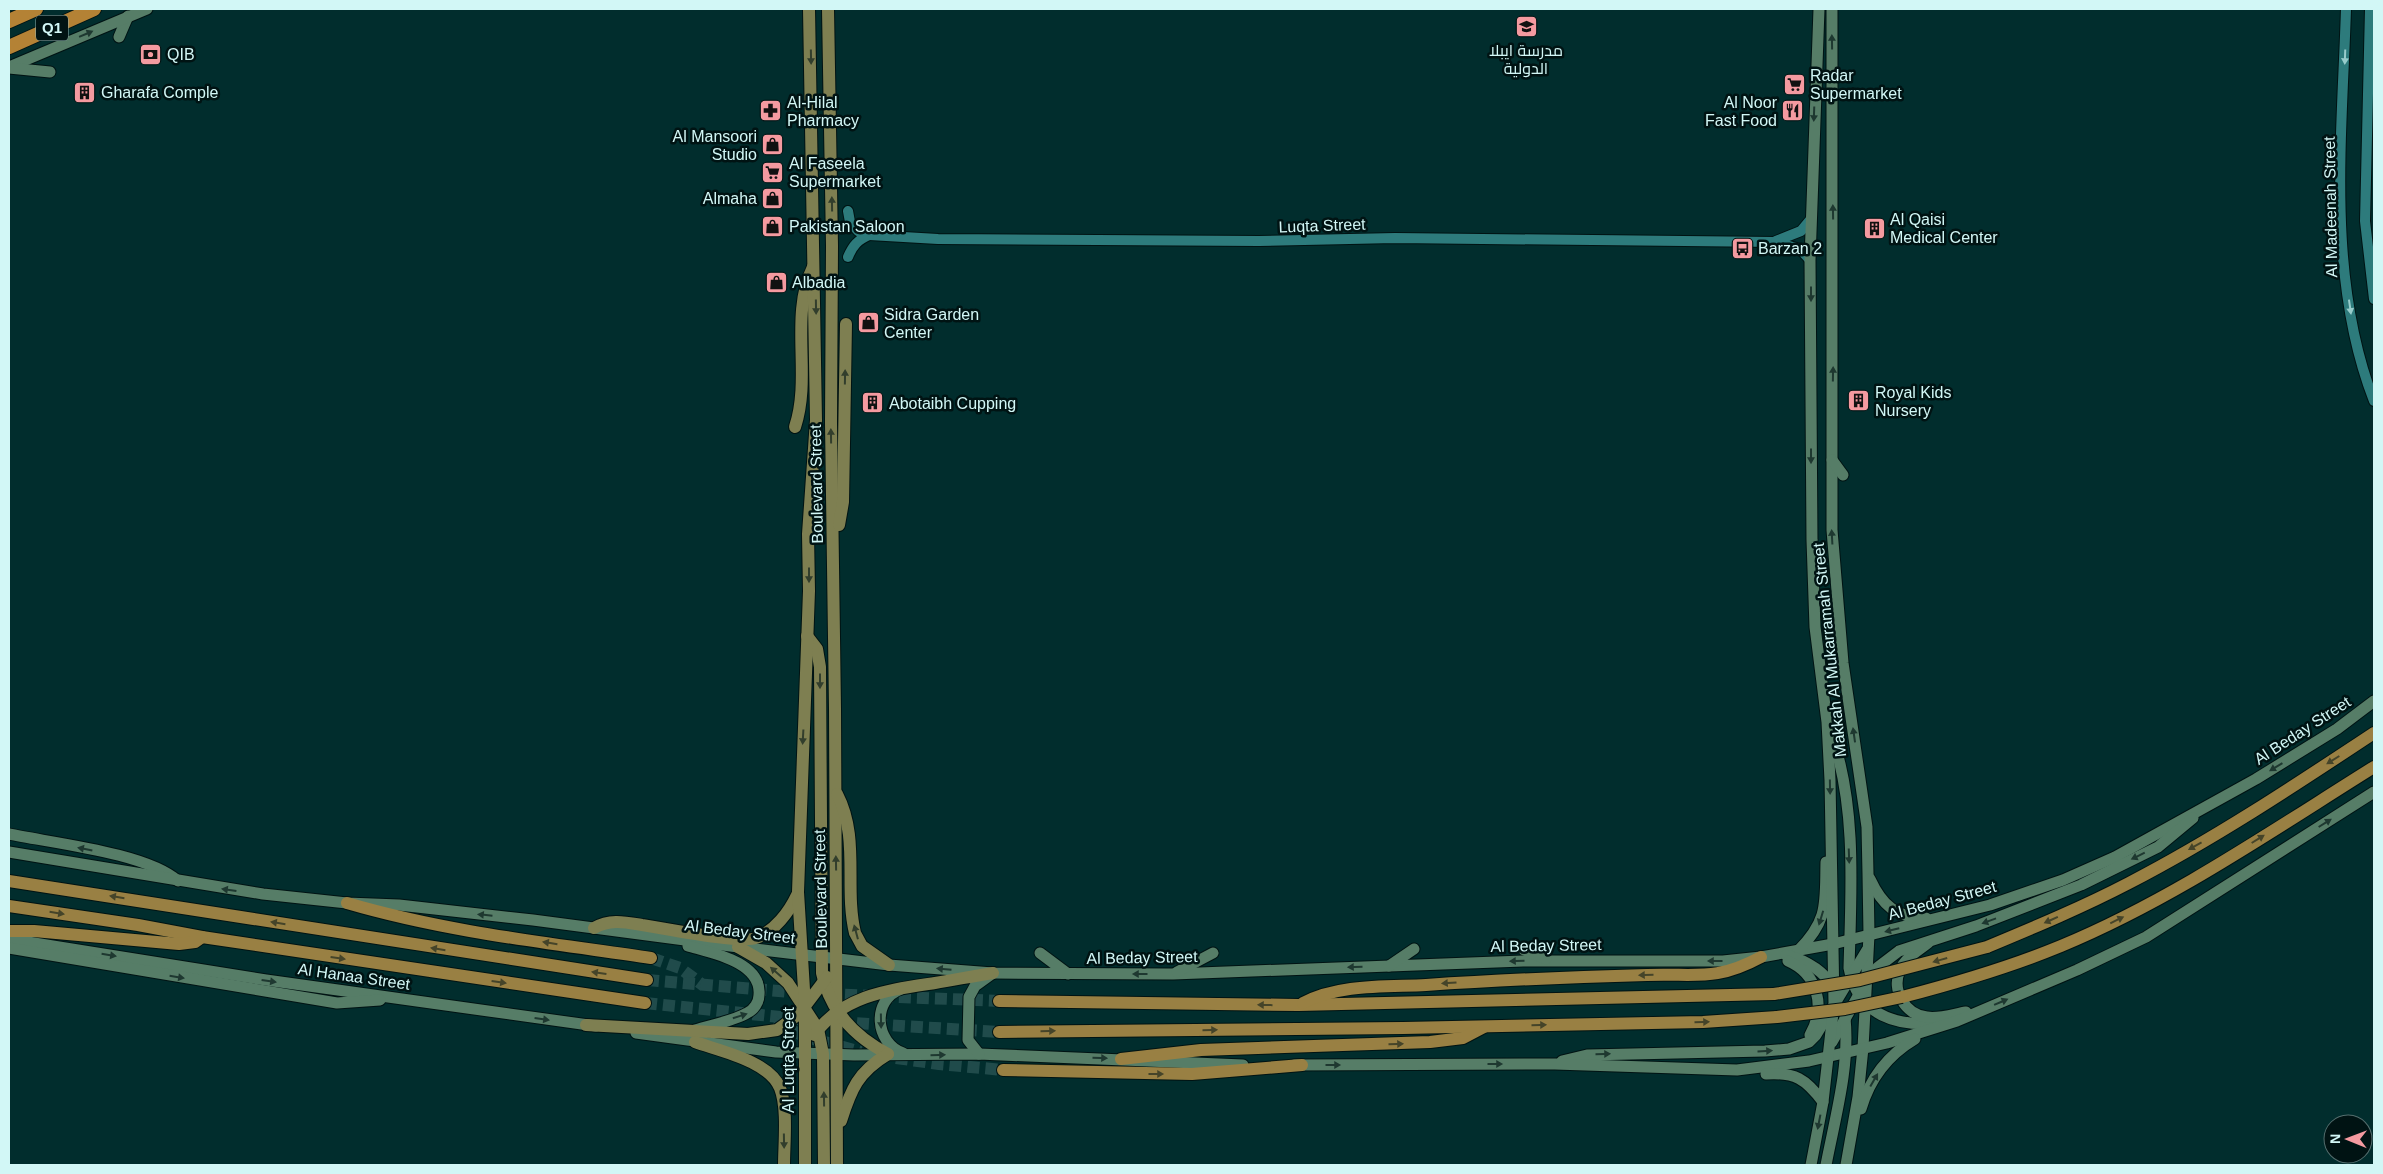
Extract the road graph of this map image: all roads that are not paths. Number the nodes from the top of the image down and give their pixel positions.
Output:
1 (36, 9) edge
2 (94, 9) edge
3 (147, 9) edge
4 (810, 9) edge
5 (828, 9) edge
6 (1819, 9) edge
7 (1832, 9) edge
8 (2346, 9) edge
9 (2370, 9) edge
10 (128, 16) junction
11 (9, 21) edge
12 (119, 38) dead end
13 (9, 47) edge
14 (9, 68) edge
15 (50, 72) dead end
16 (848, 211) dead end
17 (1811, 219) junction
18 (869, 235) junction
19 (1775, 242) junction
20 (848, 257) dead end
21 (1810, 260) junction
22 (815, 262) junction
23 (2374, 299) edge
24 (846, 324) dead end
25 (2374, 401) edge
26 (795, 428) dead end
27 (1832, 460) junction
28 (1843, 475) dead end
29 (834, 565) junction
30 (808, 636) junction
31 (2374, 701) edge
32 (1827, 722) junction
33 (2374, 734) edge
34 (2374, 767) edge
35 (835, 790) junction
36 (2374, 792) edge
37 (2205, 806) junction
38 (1831, 818) junction
39 (9, 834) edge
40 (9, 852) edge
41 (1868, 874) junction
42 (9, 881) edge
43 (180, 882) junction
44 (798, 892) junction
45 (347, 903) junction
46 (9, 906) edge
47 (1950, 916) junction
48 (594, 928) junction
49 (9, 931) edge
50 (202, 938) junction
51 (662, 938) junction
52 (1936, 938) junction
53 (9, 939) edge
54 (1849, 940) junction
55 (1869, 941) junction
56 (1833, 944) junction
57 (738, 947) junction
58 (9, 948) edge
59 (1414, 949) dead end
60 (1524, 950) dead end
61 (1798, 951) junction
62 (1040, 953) dead end
63 (1213, 953) dead end
64 (801, 954) junction
65 (1782, 954) junction
66 (821, 956) junction
67 (650, 958) tunnel mouth
68 (837, 958) junction
69 (1761, 958) junction
70 (1550, 961) junction
71 (889, 965) junction
72 (1389, 966) junction
73 (993, 973) junction
74 (1068, 974) junction
75 (1173, 974) junction
76 (1850, 977) junction
77 (647, 980) tunnel mouth
78 (824, 982) junction
79 (1866, 982) junction
80 (908, 987) junction
81 (1835, 995) junction
82 (389, 998) junction
83 (1862, 1000) junction
84 (999, 1002) tunnel mouth
85 (645, 1004) tunnel mouth
86 (1298, 1005) junction
87 (805, 1006) junction
88 (1984, 1009) junction
89 (837, 1011) junction
90 (1845, 1018) junction
91 (1957, 1021) junction
92 (586, 1025) joint
93 (1485, 1026) junction
94 (818, 1028) junction
95 (999, 1032) tunnel mouth
96 (1924, 1033) junction
97 (694, 1036) junction
98 (1801, 1045) junction
99 (1862, 1048) junction
100 (1829, 1052) junction
101 (804, 1053) junction
102 (1845, 1053) junction
103 (823, 1054) junction
104 (837, 1054) junction
105 (888, 1054) junction
106 (909, 1054) junction
107 (979, 1054) junction
108 (1121, 1059) junction
109 (1555, 1064) junction
110 (1302, 1065) junction
111 (1685, 1069) junction
112 (1003, 1070) tunnel mouth
113 (1823, 1102) junction
114 (837, 1133) junction
115 (1852, 1142) junction
116 (784, 1165) edge
117 (805, 1165) edge
118 (824, 1165) edge
119 (838, 1165) edge
120 (1811, 1165) edge
121 (1826, 1165) edge
122 (1846, 1165) edge

1 - 11 highway, Q1
2 - 13 highway, Q1
3 - 10 main road
4 -> 22 main road, Boulevard Street
29 -> 5 main road, Boulevard Street
6 -> 17 main road, Makkah Al Mukarramah Street
27 -> 7 main road, Makkah Al Mukarramah Street
8 -> 25 street, Al Madeenah Street
9 - 23 street
10 - 12 main road
14 -> 10 main road
14 - 15 main road
16 - 18 street
17 - 19 street, Luqta Street
17 - 21 main road, Makkah Al Mukarramah Street
18 - 19 street, Luqta Street
18 - 20 street
19 - 21 street, Luqta Street
21 -> 32 main road, Makkah Al Mukarramah Street
22 - 26 main road
22 -> 30 main road, Boulevard Street
29 -> 24 main road
27 - 28 main road
41 -> 27 main road, Makkah Al Mukarramah Street
29 - 35 main road, Boulevard Street
30 -> 44 main road, Boulevard Street
30 -> 66 main road
31 -> 37 main road, Al Beday Street
32 -> 38 main road, Makkah Al Mukarramah Street
32 -> 54 main road
33 -> 86 highway, bridge
93 -> 34 highway, bridge
68 -> 35 main road, Boulevard Street
71 -> 35 main road
88 -> 36 main road
37 - 47 main road, Al Beday Street
37 -> 52 main road
38 - 56 main road, Makkah Al Mukarramah Street
38 -> 61 main road
43 -> 39 main road
40 - 43 main road
41 - 47 main road
41 - 55 main road, Makkah Al Mukarramah Street
77 -> 42 highway
45 -> 43 main road
44 - 48 main road
44 - 64 main road, Boulevard Street
48 -> 45 main road
67 -> 45 highway
46 -> 50 highway, Al Hanaa Street
47 -> 55 main road, Al Beday Street
48 - 51 main road
49 - 50 highway
50 -> 85 highway, Al Hanaa Street
51 - 57 main road, Al Beday Street
97 -> 51 main road
52 - 79 main road
52 - 88 main road
53 -> 82 main road, Al Hanaa Street
54 - 55 main road, Al Beday Street
54 - 56 main road, Al Beday Street
54 - 76 main road
55 - 76 main road
55 - 79 main road, Makkah Al Mukarramah Street
56 - 61 main road, Al Beday Street
56 - 81 main road, Makkah Al Mukarramah Street
57 - 64 main road, Al Beday Street
87 -> 57 main road
58 -> 82 main road
59 - 72 main road
60 - 70 main road
61 - 65 main road, Al Beday Street
62 - 74 main road
63 - 75 main road
64 - 66 main road, Al Beday Street
64 - 87 main road, Al Luqta Street
65 - 69 main road, Al Beday Street
65 - 81 main road
66 - 68 main road, Al Beday Street
66 - 78 main road
68 - 71 main road, Al Beday Street
68 - 78 main road
68 - 89 main road
69 -> 70 main road, Al Beday Street
69 -> 86 highway
69 - 98 main road
70 -> 72 main road, Al Beday Street
73 -> 71 main road, Al Beday Street
72 -> 75 main road, Al Beday Street
73 - 74 main road, Al Beday Street
73 - 80 main road
73 - 107 main road
75 -> 74 main road, Al Beday Street
76 - 81 main road
76 - 83 main road
78 - 87 main road
78 - 89 main road
79 - 83 main road, Makkah Al Mukarramah Street
80 - 89 main road
80 -> 106 main road
81 - 90 main road
81 - 98 main road
81 - 100 main road, Makkah Al Mukarramah Street
82 -> 92 main road, Al Hanaa Street
83 - 90 main road
83 - 91 main road
83 - 99 main road, Makkah Al Mukarramah Street
86 -> 84 highway
87 - 94 main road
87 - 97 main road
87 - 101 main road, Al Luqta Street
88 - 91 main road
89 - 94 main road
89 - 104 main road
89 - 105 main road
90 - 100 main road
90 - 102 main road
91 - 96 main road
92 - 97 main road
95 -> 93 highway
108 -> 93 highway
94 - 101 main road
94 - 103 main road
96 - 99 main road
115 -> 96 main road
97 - 101 main road
97 -> 116 main road
109 -> 98 main road
99 - 102 main road
99 - 115 main road, Makkah Al Mukarramah Street
100 - 102 main road
100 - 111 main road
100 - 113 main road, Makkah Al Mukarramah Street
101 - 103 main road
101 - 117 main road, Al Luqta Street
102 - 121 main road
103 - 104 main road
118 -> 103 main road
104 - 105 main road
104 - 114 main road
105 - 106 main road
105 - 114 main road
106 -> 107 main road
107 -> 108 main road
108 - 110 main road
110 -> 109 main road
109 - 111 main road
112 -> 110 highway
111 - 113 main road
113 -> 120 main road, Makkah Al Mukarramah Street
114 - 119 main road
115 - 122 main road, Makkah Al Mukarramah Street

